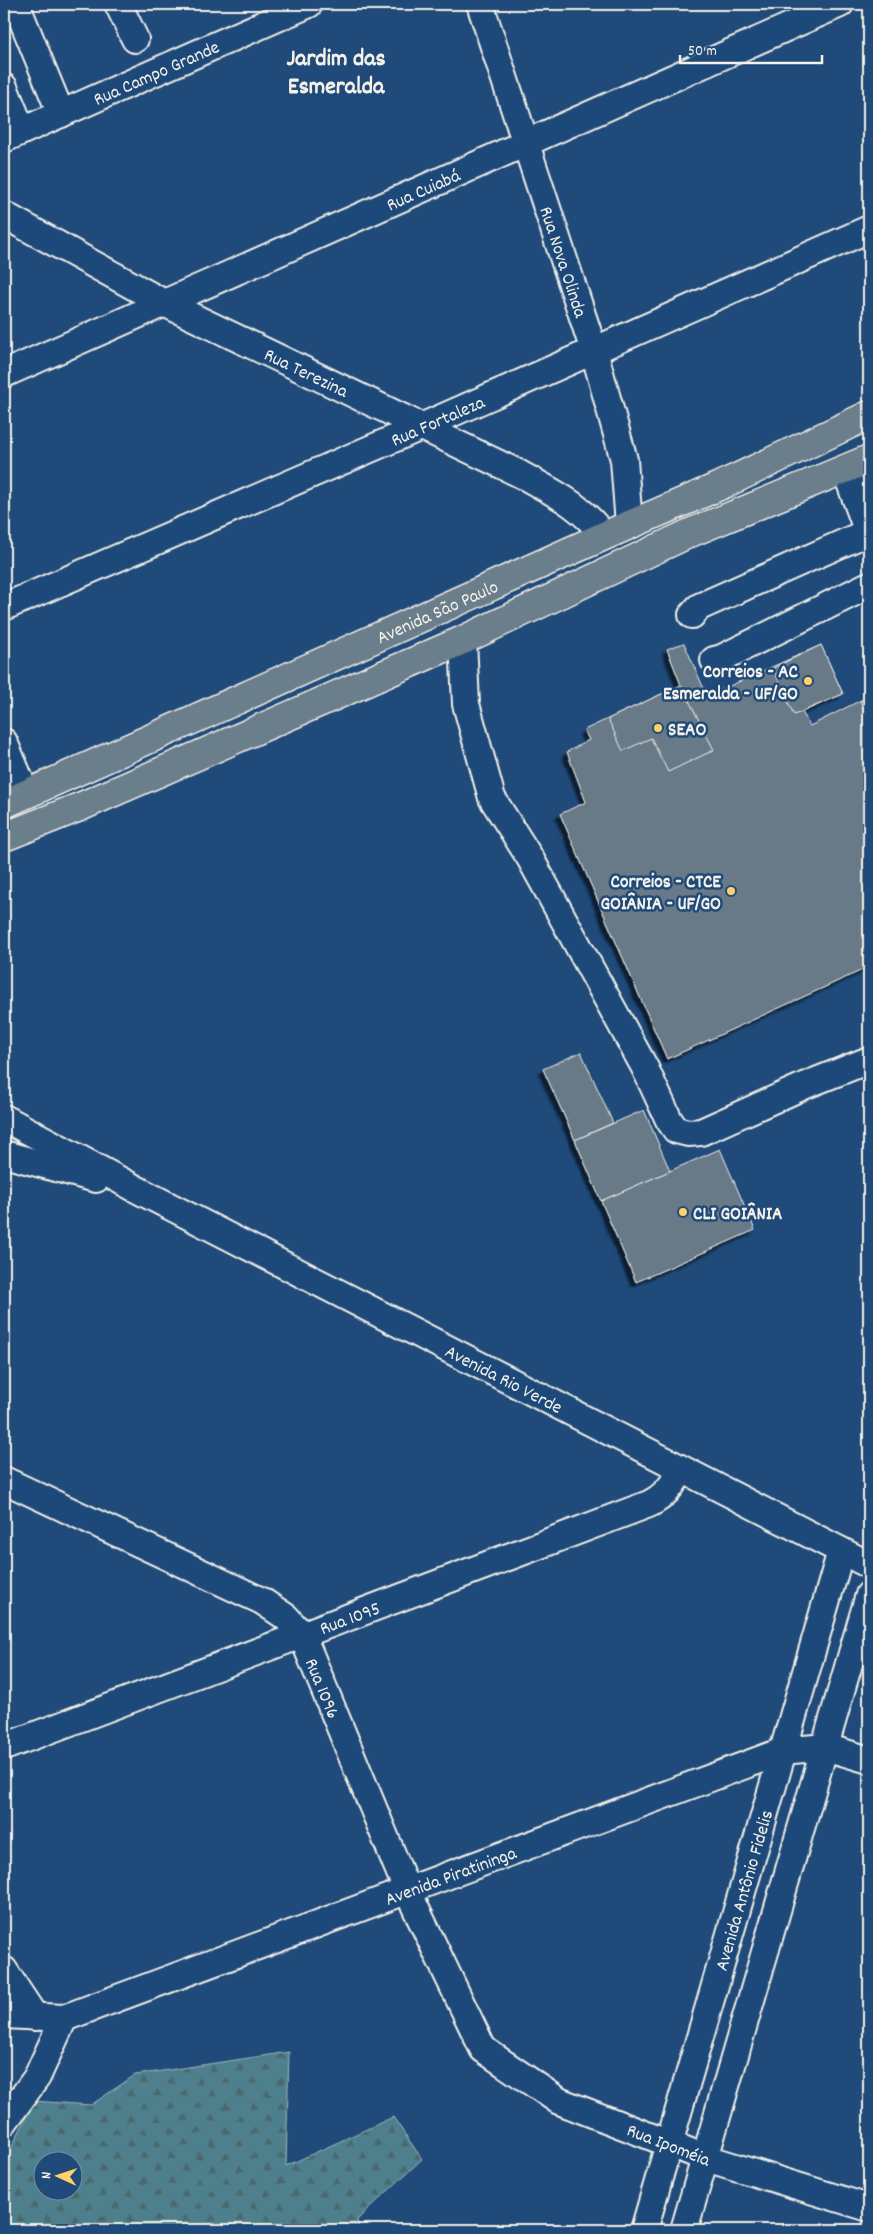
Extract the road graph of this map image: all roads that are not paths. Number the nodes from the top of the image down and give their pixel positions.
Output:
1 (16, 4) edge
2 (118, 4) edge
3 (309, 4) edge
4 (480, 4) edge
5 (840, 4) edge
6 (264, 13) edge
7 (135, 39) dead end
8 (4, 87) edge
9 (61, 114) junction
10 (13, 135) edge
11 (526, 143) junction
12 (4, 215) edge
13 (869, 229) edge
14 (164, 303) junction
15 (594, 351) junction
16 (4, 374) edge
17 (869, 415) edge
18 (421, 427) junction
19 (857, 464) edge
20 (724, 484) junction
21 (629, 525) junction
22 (690, 533) junction
23 (869, 534) edge
24 (604, 536) junction
25 (869, 585) edge
26 (572, 588) junction
27 (4, 608) edge
28 (692, 615) dead end
29 (464, 640) junction
30 (714, 660) dead end
31 (4, 742) edge
32 (15, 799) edge
33 (4, 837) edge
34 (869, 1060) edge
35 (4, 1118) edge
36 (4, 1154) edge
37 (140, 1191) junction
38 (682, 1470) junction
39 (4, 1480) edge
40 (841, 1551) junction
41 (869, 1565) edge
42 (869, 1595) edge
43 (302, 1635) junction
44 (4, 1747) edge
45 (825, 1747) junction
46 (783, 1751) junction
47 (869, 1760) edge
48 (407, 1890) junction
49 (4, 1970) edge
50 (4, 2015) edge
51 (35, 2017) junction
52 (64, 2018) junction
53 (483, 2049) joint
54 (4, 2122) edge
55 (668, 2144) junction
56 (706, 2158) junction
57 (869, 2208) edge
58 (644, 2230) edge
59 (684, 2230) edge

1 - 9 street
2 - 7 street
3 - 6 street, Rua Campo Grande
4 - 11 street, Rua Nova Olinda
5 - 11 street, Rua Cuiabá
6 - 9 street, Rua Campo Grande
8 - 10 street
9 - 10 street, Rua Campo Grande
11 - 14 street, Rua Cuiabá
11 - 15 street, Rua Nova Olinda
12 - 14 street, Rua Terezina
13 - 15 street, Rua Fortaleza
14 - 16 street, Rua Cuiabá
14 - 18 street, Rua Terezina
15 - 18 street, Rua Fortaleza
15 - 21 street, Rua Nova Olinda
17 - 20 main road, Avenida São Paulo
18 - 24 street, Rua Terezina
18 - 27 street, Rua Fortaleza
19 - 22 main road, Avenida São Paulo
19 - 23 street
20 - 21 main road, Avenida São Paulo
20 - 22 main road
21 - 24 main road, Avenida São Paulo
21 - 26 main road
22 - 26 main road, Avenida São Paulo
23 - 28 street
24 - 32 main road, Avenida São Paulo
25 - 30 street
26 - 29 main road, Avenida São Paulo
29 - 33 main road, Avenida São Paulo
29 - 34 street
31 - 32 street
35 - 37 street, Avenida Rio Verde
36 - 37 street, Avenida Rio Verde
37 - 38 street, Avenida Rio Verde
38 - 40 street, Avenida Rio Verde
38 - 43 street, Rua 1095
39 - 43 street, Rua 1096
40 - 41 street, Avenida Rio Verde
40 - 46 street, Avenida Antônio Fidelis
42 - 45 street
43 - 44 street, Rua 1095
43 - 48 street, Rua 1096
45 - 46 street, Avenida Piratininga
45 - 47 street
45 - 56 street
46 - 48 street, Avenida Piratininga
46 - 55 street, Avenida Antônio Fidelis
48 - 52 street, Avenida Piratininga
48 - 53 street, Rua 1096
49 - 51 street
50 - 51 street
51 - 52 street
52 - 54 street
53 - 55 street, Rua Ipoméia
55 - 56 street, Rua Ipoméia
55 - 58 street, Avenida Antônio Fidelis
56 - 57 street, Rua Ipoméia
56 - 59 street

